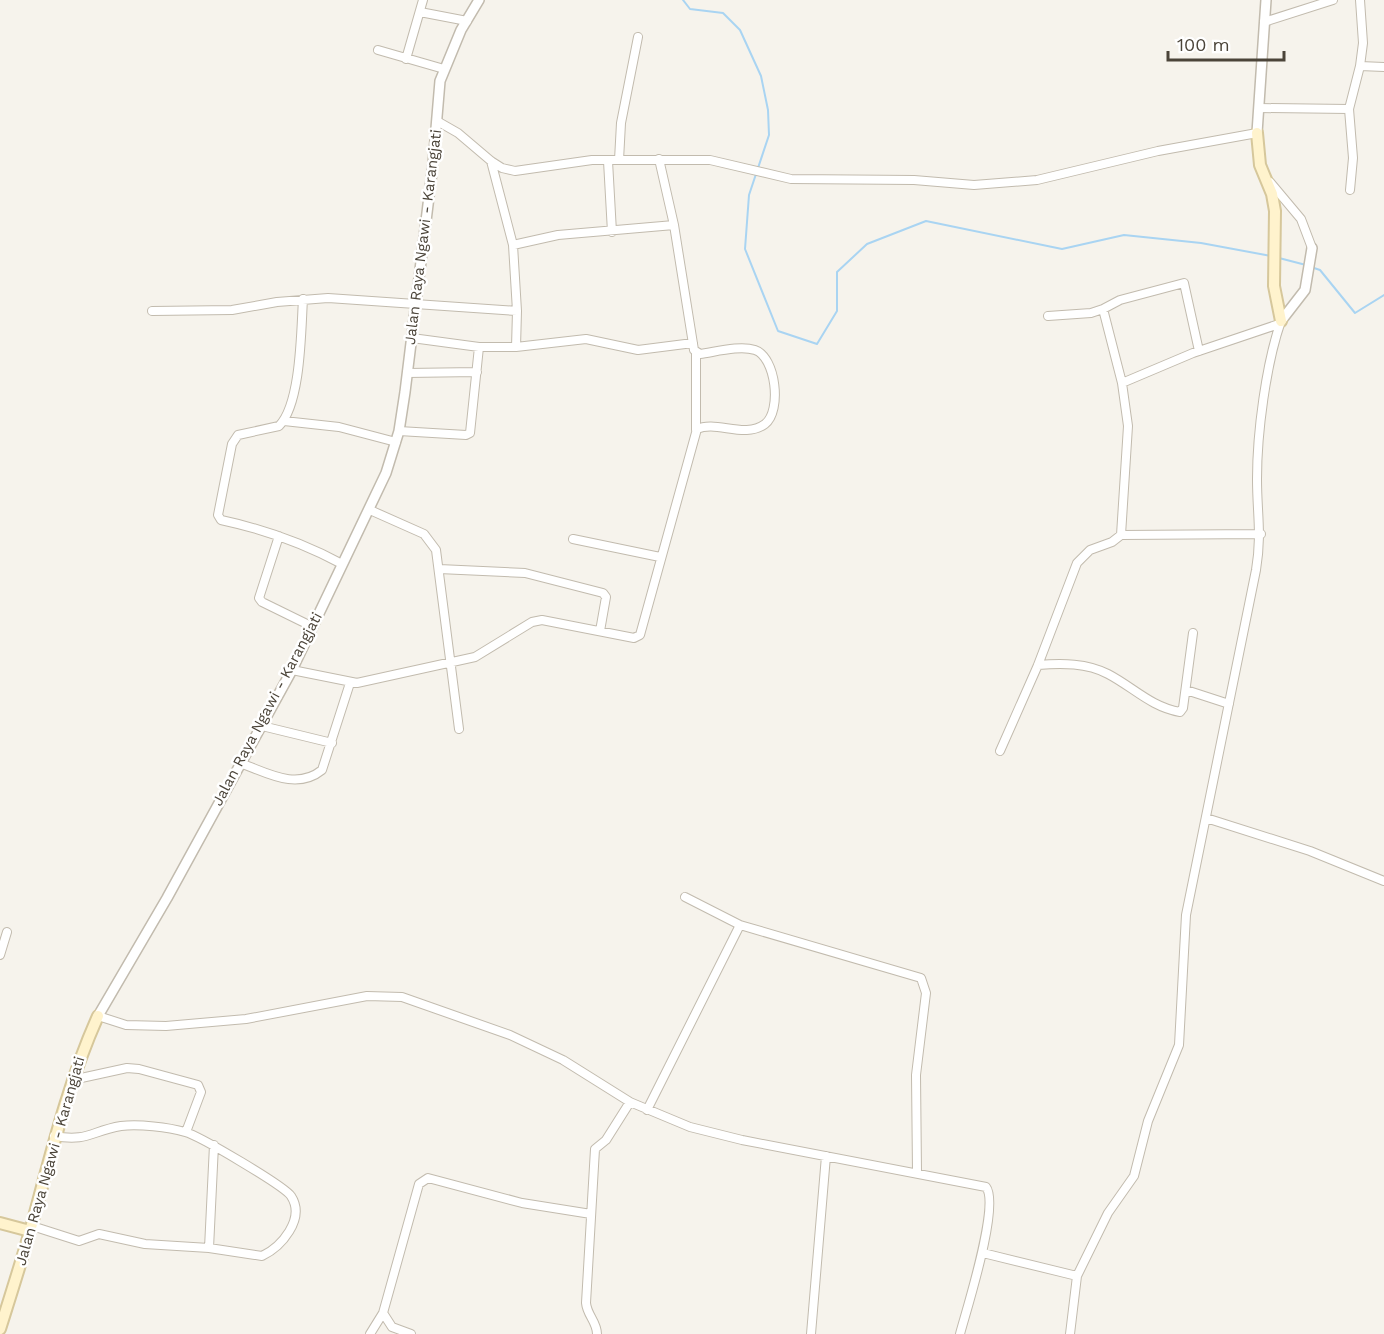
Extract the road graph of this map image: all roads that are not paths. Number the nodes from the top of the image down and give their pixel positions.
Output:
1 (423, 0) edge
2 (479, 0) edge
3 (1266, 0) edge
4 (1333, 0) edge
5 (1360, 0) edge
6 (420, 12) junction
7 (467, 21) junction
8 (1264, 22) junction
9 (638, 37) dead end
10 (378, 50) dead end
11 (406, 59) junction
12 (1360, 66) junction
13 (1384, 67) edge
14 (444, 69) junction
15 (1259, 108) junction
16 (1349, 109) junction
17 (437, 121) junction
18 (1257, 133) junction
19 (659, 159) junction
20 (619, 160) junction
21 (491, 161) junction
22 (608, 161) junction
23 (1267, 180) junction
24 (1350, 189) dead end
25 (674, 225) junction
26 (612, 232) junction
27 (513, 245) junction
28 (1312, 248) joint
29 (303, 299) junction
30 (415, 303) junction
31 (1103, 309) junction
32 (152, 311) dead end
33 (517, 311) junction
34 (1048, 316) dead end
35 (1280, 322) junction
36 (412, 338) junction
37 (693, 343) junction
38 (516, 346) junction
39 (479, 347) junction
40 (1198, 351) junction
41 (696, 352) junction
42 (477, 372) junction
43 (407, 373) junction
44 (1122, 383) junction
45 (284, 421) junction
46 (399, 430) junction
47 (696, 430) junction
48 (396, 442) junction
49 (370, 510) junction
50 (1261, 534) junction
51 (1121, 535) junction
52 (279, 536) junction
53 (573, 539) dead end
54 (660, 557) junction
55 (342, 564) junction
56 (439, 569) junction
57 (313, 627) junction
58 (600, 631) junction
59 (1193, 633) dead end
60 (452, 663) junction
61 (1038, 665) junction
62 (292, 670) junction
63 (350, 683) junction
64 (1186, 690) junction
65 (1229, 704) junction
66 (262, 726) junction
67 (459, 729) dead end
68 (332, 743) junction
69 (1000, 751) dead end
70 (240, 763) junction
71 (1206, 818) junction
72 (1384, 881) edge
73 (685, 897) dead end
74 (740, 925) junction
75 (7, 932) dead end
76 (0, 955) edge
77 (98, 1016) junction
78 (72, 1080) junction
79 (630, 1102) junction
80 (647, 1110) junction
81 (186, 1132) junction
82 (54, 1136) junction
83 (214, 1146) junction
84 (826, 1156) junction
85 (917, 1172) junction
86 (591, 1214) junction
87 (0, 1222) edge
88 (31, 1228) junction
89 (209, 1248) junction
90 (983, 1253) junction
91 (1077, 1275) junction
92 (382, 1314) junction
93 (0, 1329) edge
94 (370, 1334) edge
95 (411, 1334) edge
96 (597, 1334) edge
97 (811, 1334) edge
98 (960, 1334) edge
99 (1070, 1334) edge

1 - 6 street
2 - 7 street, Jalan Raya Ngawi - Karangjati
3 - 8 street
4 - 8 street
5 - 12 street
6 - 7 street
6 - 11 street
7 - 14 street, Jalan Raya Ngawi - Karangjati
8 - 15 street
9 - 20 street
10 - 11 street
11 - 14 street
12 - 13 street
12 - 16 street
14 - 17 street, Jalan Raya Ngawi - Karangjati
15 - 16 street
15 - 18 street
16 - 24 street
17 - 21 street
17 - 30 street, Jalan Raya Ngawi - Karangjati
18 - 19 street
18 - 23 main road
19 - 20 street
19 - 25 street
20 - 22 street
21 - 22 street
21 - 27 street
22 - 26 street
23 - 28 street
23 - 35 main road
25 - 26 street
25 - 37 street
26 - 27 street
27 - 33 street
28 - 35 street
29 - 30 street
29 - 32 street
29 - 45 street
30 - 33 street
30 - 36 street, Jalan Raya Ngawi - Karangjati
31 - 34 street
31 - 40 street
31 - 44 street
33 - 38 street
35 - 40 street
35 - 50 street
36 - 39 street
36 - 43 street, Jalan Raya Ngawi - Karangjati
37 - 38 street
37 - 41 street
38 - 39 street
39 - 42 street
40 - 44 street
41 - 47 street
41 - 47 street
42 - 43 street
42 - 46 street
43 - 46 street, Jalan Raya Ngawi - Karangjati
44 - 51 street
45 - 48 street
45 - 52 street
46 - 48 street, Jalan Raya Ngawi - Karangjati
47 - 54 street
48 - 49 street, Jalan Raya Ngawi - Karangjati
49 - 55 street, Jalan Raya Ngawi - Karangjati
49 - 56 street
50 - 51 street
50 - 65 street
51 - 61 street
52 - 55 street
52 - 57 street
53 - 54 street
54 - 58 street
55 - 57 street, Jalan Raya Ngawi - Karangjati
56 - 58 street
56 - 60 street
57 - 62 street, Jalan Raya Ngawi - Karangjati
58 - 60 street
59 - 64 street
60 - 63 street
60 - 67 street
61 - 64 street
61 - 69 street
62 - 63 street
62 - 66 street, Jalan Raya Ngawi - Karangjati
63 - 68 street
64 - 65 street
65 - 71 street
66 - 68 street
66 - 70 street, Jalan Raya Ngawi - Karangjati
68 - 70 street
70 - 77 street, Jalan Raya Ngawi - Karangjati
71 - 72 street
71 - 91 street
73 - 74 street
74 - 80 street
74 - 85 street
75 - 76 street
77 - 78 main road, Jalan Raya Ngawi - Karangjati
77 - 79 street
78 - 81 street
78 - 82 main road, Jalan Raya Ngawi - Karangjati
79 - 80 street
79 - 86 street
80 - 84 street
81 - 82 street
81 - 83 street
82 - 88 main road, Jalan Raya Ngawi - Karangjati
83 - 89 street
83 - 89 street
84 - 85 street
84 - 97 street
85 - 90 street
86 - 92 street
86 - 96 street
87 - 88 main road
88 - 89 street
88 - 93 main road, Jalan Raya Ngawi - Karangjati
90 - 91 street
90 - 98 street
91 - 99 street
92 - 94 street
92 - 95 street

